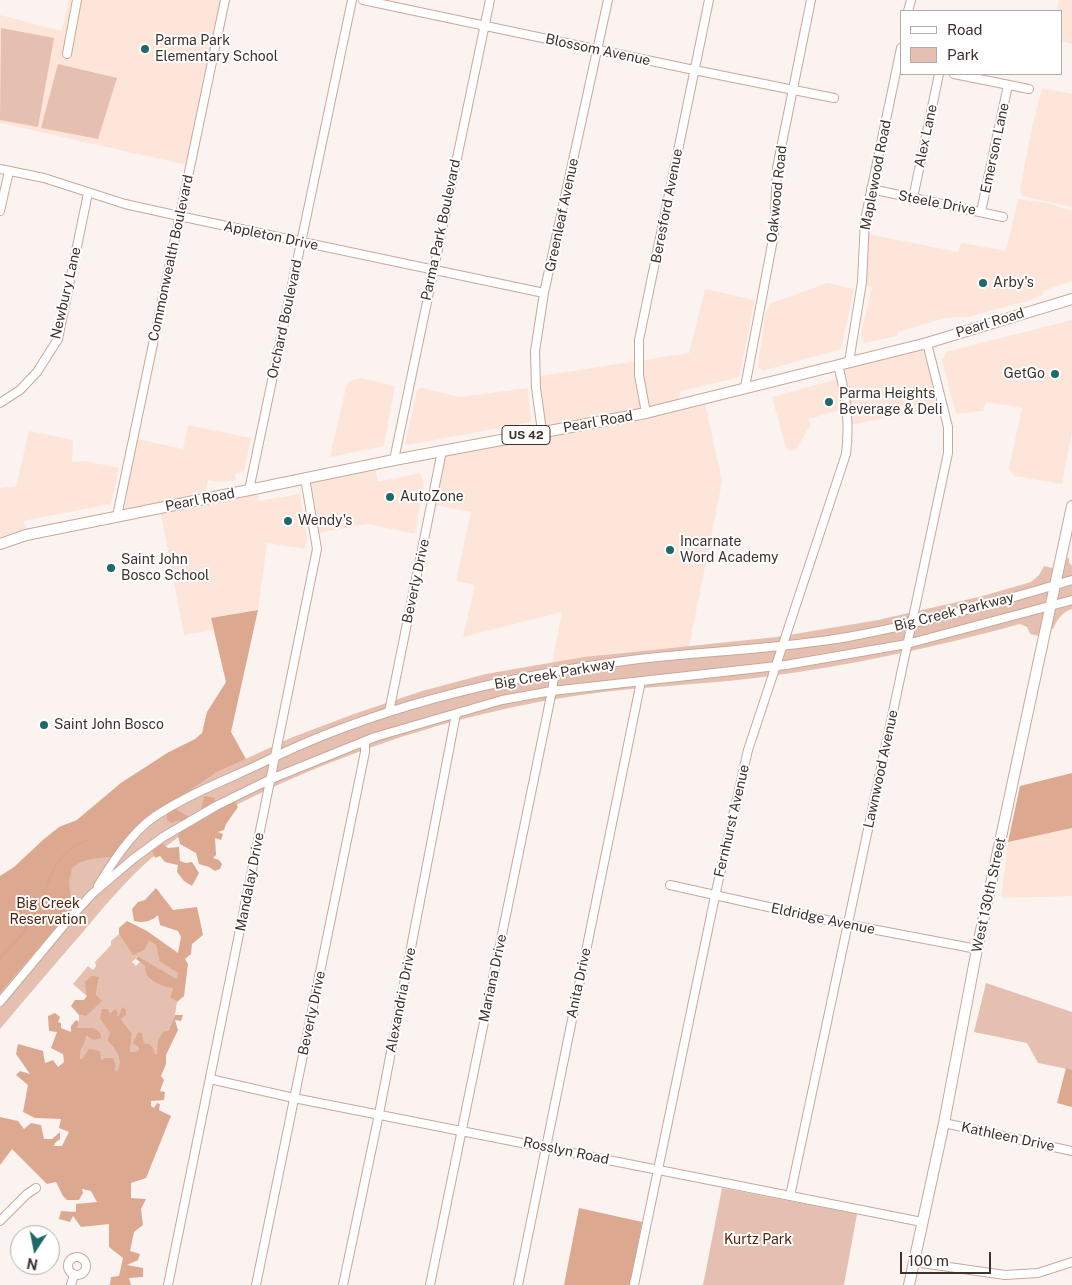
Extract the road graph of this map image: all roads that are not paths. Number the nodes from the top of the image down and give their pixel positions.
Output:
1 (77, 0) edge
2 (225, 0) edge
3 (352, 0) edge
4 (363, 0) edge
5 (490, 0) edge
6 (608, 0) edge
7 (709, 0) edge
8 (811, 0) edge
9 (484, 25) junction
10 (598, 50) junction
11 (900, 53) edge
12 (67, 54) dead end
13 (694, 70) junction
14 (939, 75) edge
15 (959, 75) edge
16 (1008, 85) junction
17 (1029, 89) dead end
18 (792, 90) junction
19 (834, 98) dead end
20 (0, 169) edge
21 (9, 171) junction
22 (871, 189) junction
23 (88, 193) junction
24 (913, 198) junction
25 (0, 211) edge
26 (981, 212) junction
27 (180, 216) junction
28 (1003, 217) dead end
29 (301, 242) junction
30 (433, 270) junction
31 (544, 294) junction
32 (1072, 299) edge
33 (927, 343) junction
34 (849, 362) junction
35 (838, 365) junction
36 (745, 387) junction
37 (0, 403) edge
38 (646, 413) junction
39 (542, 431) junction
40 (442, 451) junction
41 (394, 460) junction
42 (305, 478) junction
43 (249, 490) junction
44 (1072, 506) edge
45 (117, 516) junction
46 (0, 544) edge
47 (1072, 580) edge
48 (1056, 585) junction
49 (1072, 600) edge
50 (1051, 607) junction
51 (911, 624) junction
52 (907, 644) junction
53 (783, 645) junction
54 (777, 667) junction
55 (555, 671) junction
56 (641, 681) junction
57 (552, 691) junction
58 (389, 712) junction
59 (456, 714) junction
60 (365, 740) junction
61 (276, 756) junction
62 (271, 779) junction
63 (122, 849) junction
64 (133, 860) junction
65 (670, 886) dead end
66 (92, 894) junction
67 (715, 896) junction
68 (849, 924) junction
69 (977, 949) junction
70 (0, 1002) edge
71 (210, 1079) junction
72 (294, 1098) junction
73 (379, 1114) junction
74 (944, 1123) junction
75 (462, 1130) junction
76 (546, 1146) junction
77 (1072, 1151) edge
78 (658, 1170) junction
79 (36, 1188) dead end
80 (790, 1196) junction
81 (0, 1221) edge
82 (922, 1222) junction
83 (914, 1262) junction
84 (1072, 1262) edge
85 (74, 1275) dead end
86 (71, 1285) edge
87 (168, 1285) edge
88 (256, 1285) edge
89 (344, 1285) edge
90 (430, 1285) edge
91 (518, 1285) edge
92 (634, 1285) edge
93 (909, 1285) edge

1 - 12 street
2 - 27 street, Commonwealth Boulevard
3 - 29 street, Orchard Boulevard
4 - 9 street, Blossom Avenue
5 - 9 street, Parma Park Boulevard
6 - 10 street, Greenleaf Avenue
7 - 13 street, Beresford Avenue
8 - 18 street, Oakwood Road
9 - 10 street, Blossom Avenue
9 - 30 street, Parma Park Boulevard
10 - 13 street, Blossom Avenue
10 - 31 street, Greenleaf Avenue
11 - 22 street, Maplewood Road
13 - 18 street, Blossom Avenue
13 - 38 street, Beresford Avenue
14 - 24 street, Alex Lane
15 - 16 street
16 - 17 street
16 - 26 street, Emerson Lane
18 - 19 street, Blossom Avenue
18 - 36 street, Oakwood Road
20 - 21 street, Appleton Drive
21 - 23 street, Appleton Drive
21 - 25 street
22 - 24 street, Steele Drive
22 - 34 street, Maplewood Road
23 - 27 street, Appleton Drive
23 - 37 street, Newbury Lane
24 - 26 street, Steele Drive
26 - 28 street, Steele Drive
27 - 29 street, Appleton Drive
27 - 45 street, Commonwealth Boulevard
29 - 30 street, Appleton Drive
29 - 43 street, Orchard Boulevard
30 - 31 street, Appleton Drive
30 - 41 street, Parma Park Boulevard
31 - 39 street, Greenleaf Avenue
32 - 33 main road, Pearl Road / US 42
33 - 34 main road, Pearl Road / US 42
33 - 51 street, Lawnwood Avenue
34 - 35 main road, Pearl Road / US 42
35 - 36 main road, Pearl Road / US 42
35 - 53 street, Fernhurst Avenue
36 - 38 main road, Pearl Road / US 42
38 - 39 main road, Pearl Road / US 42
39 - 40 main road, Pearl Road / US 42
40 - 41 main road, Pearl Road / US 42
40 - 58 street, Beverly Drive
41 - 42 main road, Pearl Road / US 42
42 - 43 main road, Pearl Road / US 42
42 - 61 street, Mandalay Drive
43 - 45 main road, Pearl Road / US 42
44 - 48 main road, West 130th Street
45 - 46 main road, Pearl Road / US 42
47 - 48 street, Big Creek Parkway
48 - 50 main road, West 130th Street
48 - 51 street, Big Creek Parkway
49 - 50 street, Big Creek Parkway
50 - 52 street, Big Creek Parkway
50 - 69 main road, West 130th Street
51 - 52 street, Lawnwood Avenue
51 - 53 street, Big Creek Parkway
52 - 54 street, Big Creek Parkway
52 - 68 street, Lawnwood Avenue
53 - 54 street, Fernhurst Avenue
53 - 55 street, Big Creek Parkway
54 - 56 street, Big Creek Parkway
54 - 67 street, Fernhurst Avenue
55 - 57 street, Mariana Drive
55 - 58 street, Big Creek Parkway
56 - 57 street, Big Creek Parkway
56 - 76 street, Anita Drive
57 - 59 street, Big Creek Parkway
57 - 75 street, Mariana Drive
58 - 61 street, Big Creek Parkway
59 - 60 street, Big Creek Parkway
59 - 73 street, Alexandria Drive
60 - 62 street, Big Creek Parkway
60 - 72 street, Beverly Drive
61 - 62 street, Mandalay Drive
61 - 63 street, Big Creek Parkway
62 - 64 street, Big Creek Parkway
62 - 71 street, Mandalay Drive
63 - 64 street
63 - 66 street, Big Creek Parkway
64 - 66 street, Big Creek Parkway
65 - 67 street, Eldridge Avenue
66 - 70 street, Big Creek Parkway
67 - 68 street, Eldridge Avenue
67 - 78 street, Fernhurst Avenue
68 - 69 street, Eldridge Avenue
68 - 80 street, Lawnwood Avenue
69 - 74 main road, West 130th Street
71 - 72 street, Rosslyn Road
71 - 87 street, Mandalay Drive
72 - 73 street, Rosslyn Road
72 - 88 street, Beverly Drive
73 - 75 street, Rosslyn Road
73 - 89 street, Alexandria Drive
74 - 77 street, Kathleen Drive
74 - 82 main road, West 130th Street
75 - 76 street, Rosslyn Road
75 - 90 street, Mariana Drive
76 - 78 street, Rosslyn Road
76 - 91 street, Anita Drive
78 - 80 street, Rosslyn Road
78 - 92 street, Fernhurst Avenue
79 - 81 street
80 - 82 street, Rosslyn Road
82 - 83 main road, West 130th Street
83 - 84 street
83 - 93 main road, West 130th Street
85 - 86 street

